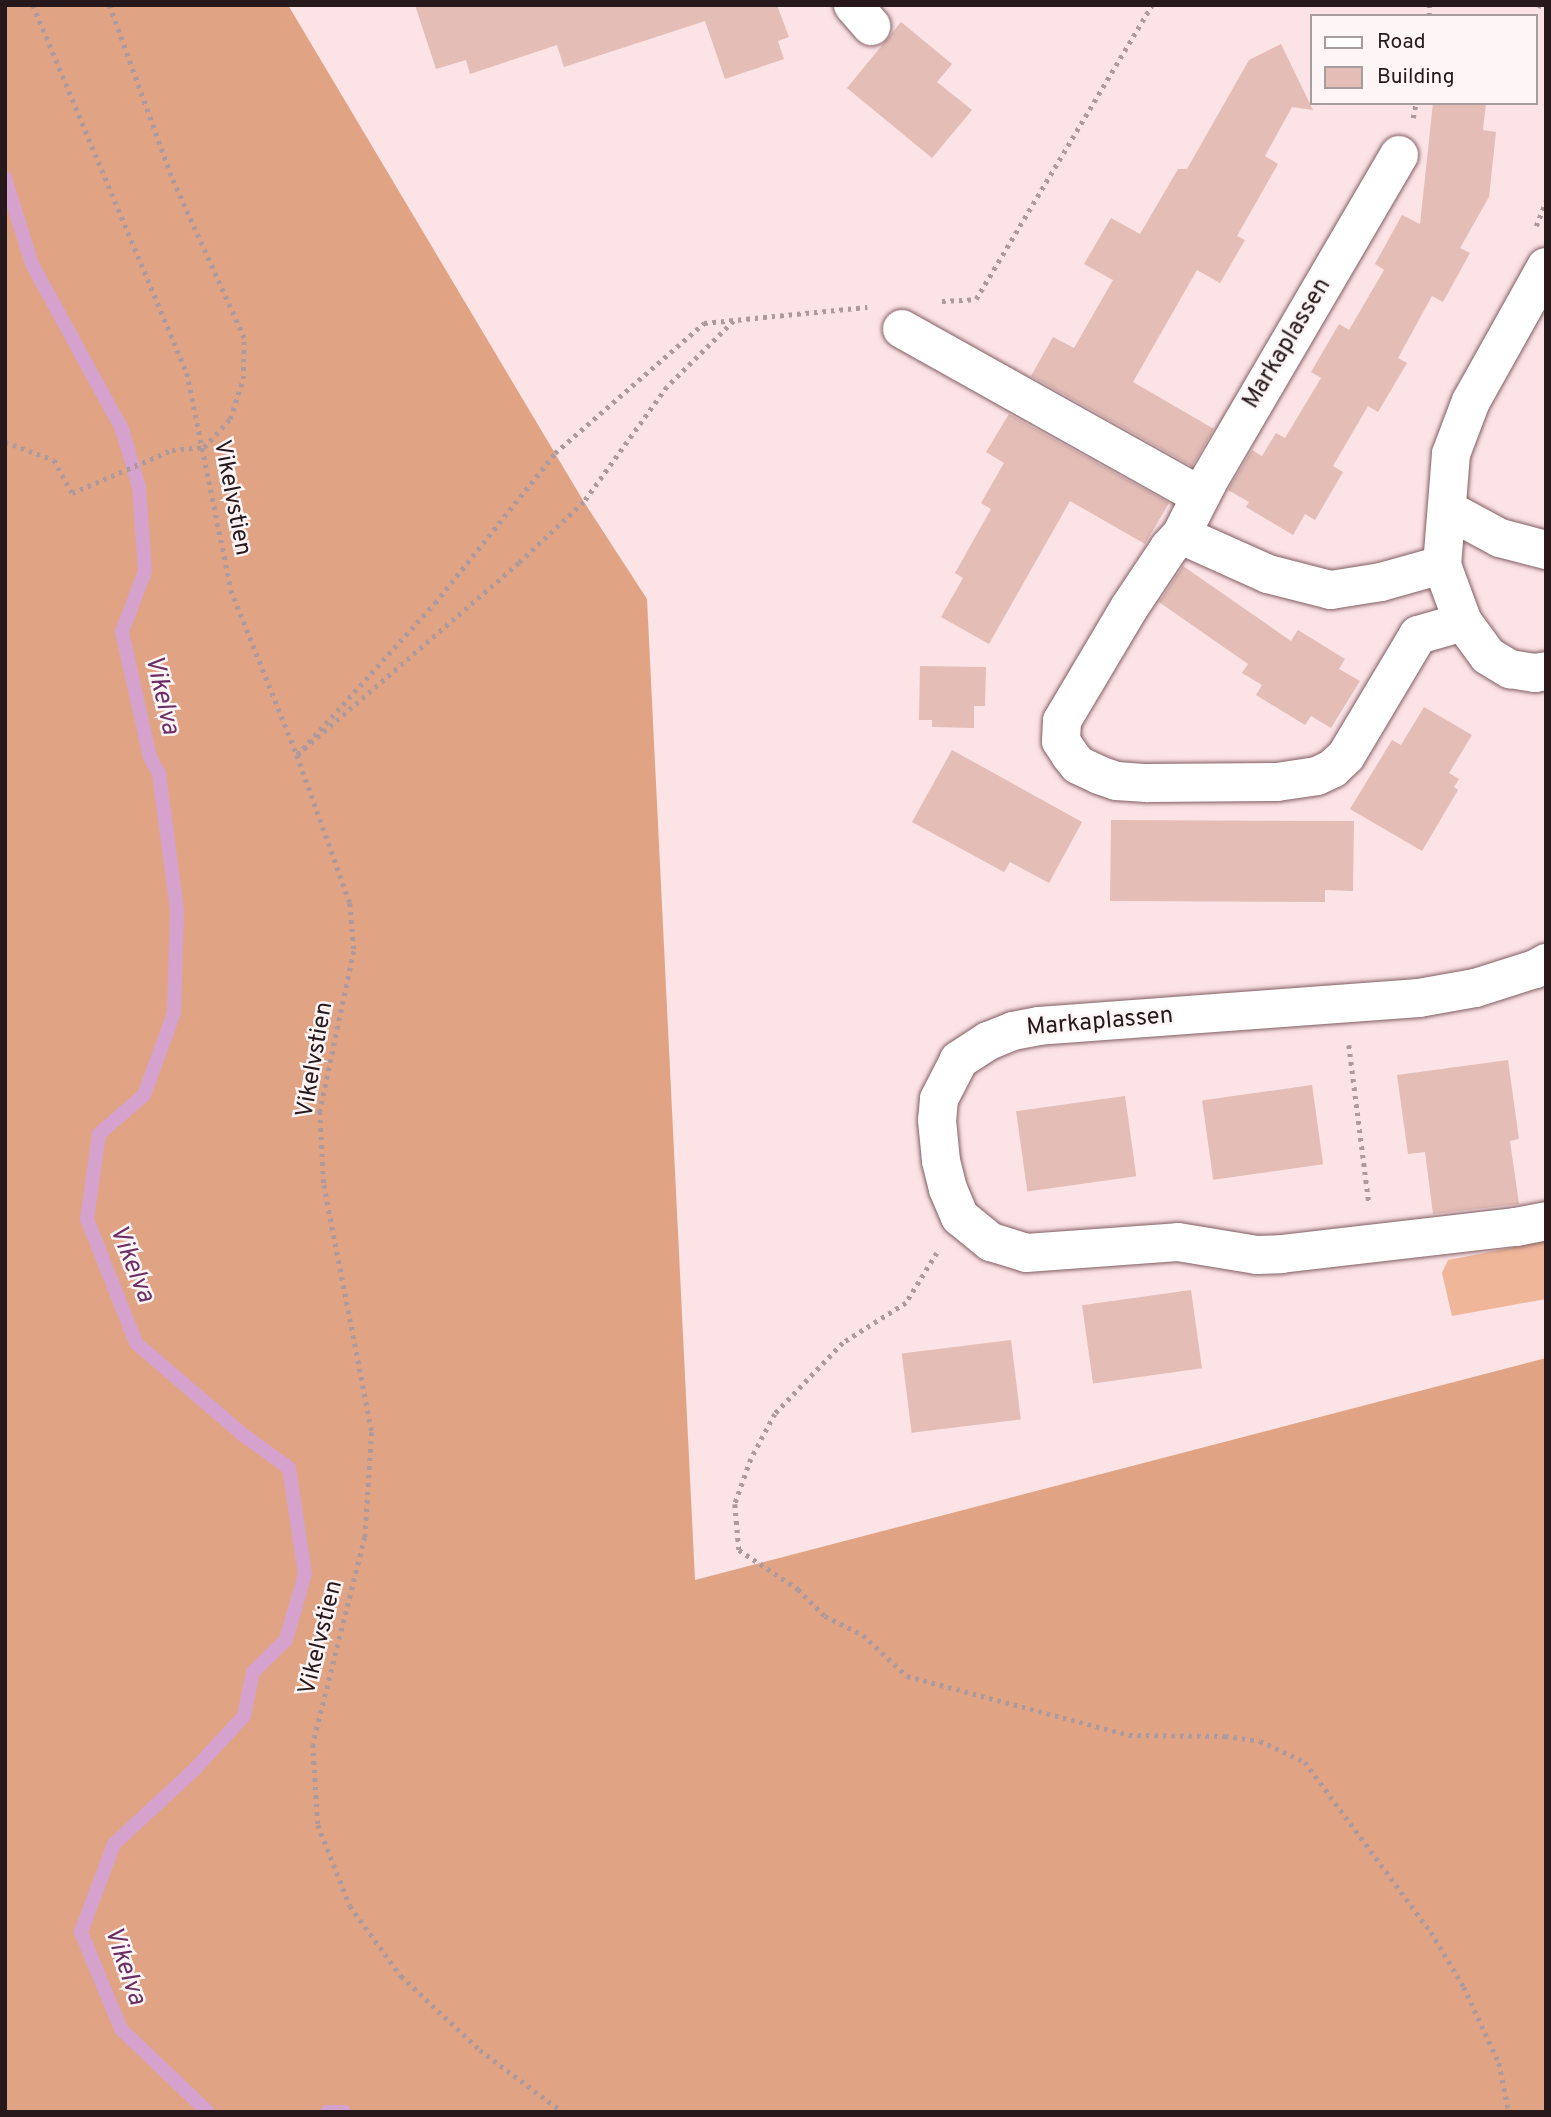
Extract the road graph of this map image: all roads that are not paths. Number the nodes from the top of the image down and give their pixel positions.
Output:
1 (1399, 155) dead end
2 (1546, 267) edge
3 (902, 329) dead end
4 (1201, 496) junction
5 (1448, 510) junction
6 (1181, 535) junction
7 (1546, 550) edge
8 (1442, 565) junction
9 (1463, 622) junction
10 (1542, 679) edge
11 (1546, 963) edge
12 (1546, 1221) edge

1 - 4 lane, Markaplassen
2 - 5 lane
3 - 4 lane
4 - 6 lane, Markaplassen
5 - 7 lane
5 - 8 lane
6 - 8 lane
6 - 9 lane, Markaplassen
8 - 9 lane
9 - 10 lane
11 - 12 lane, Markaplassen

